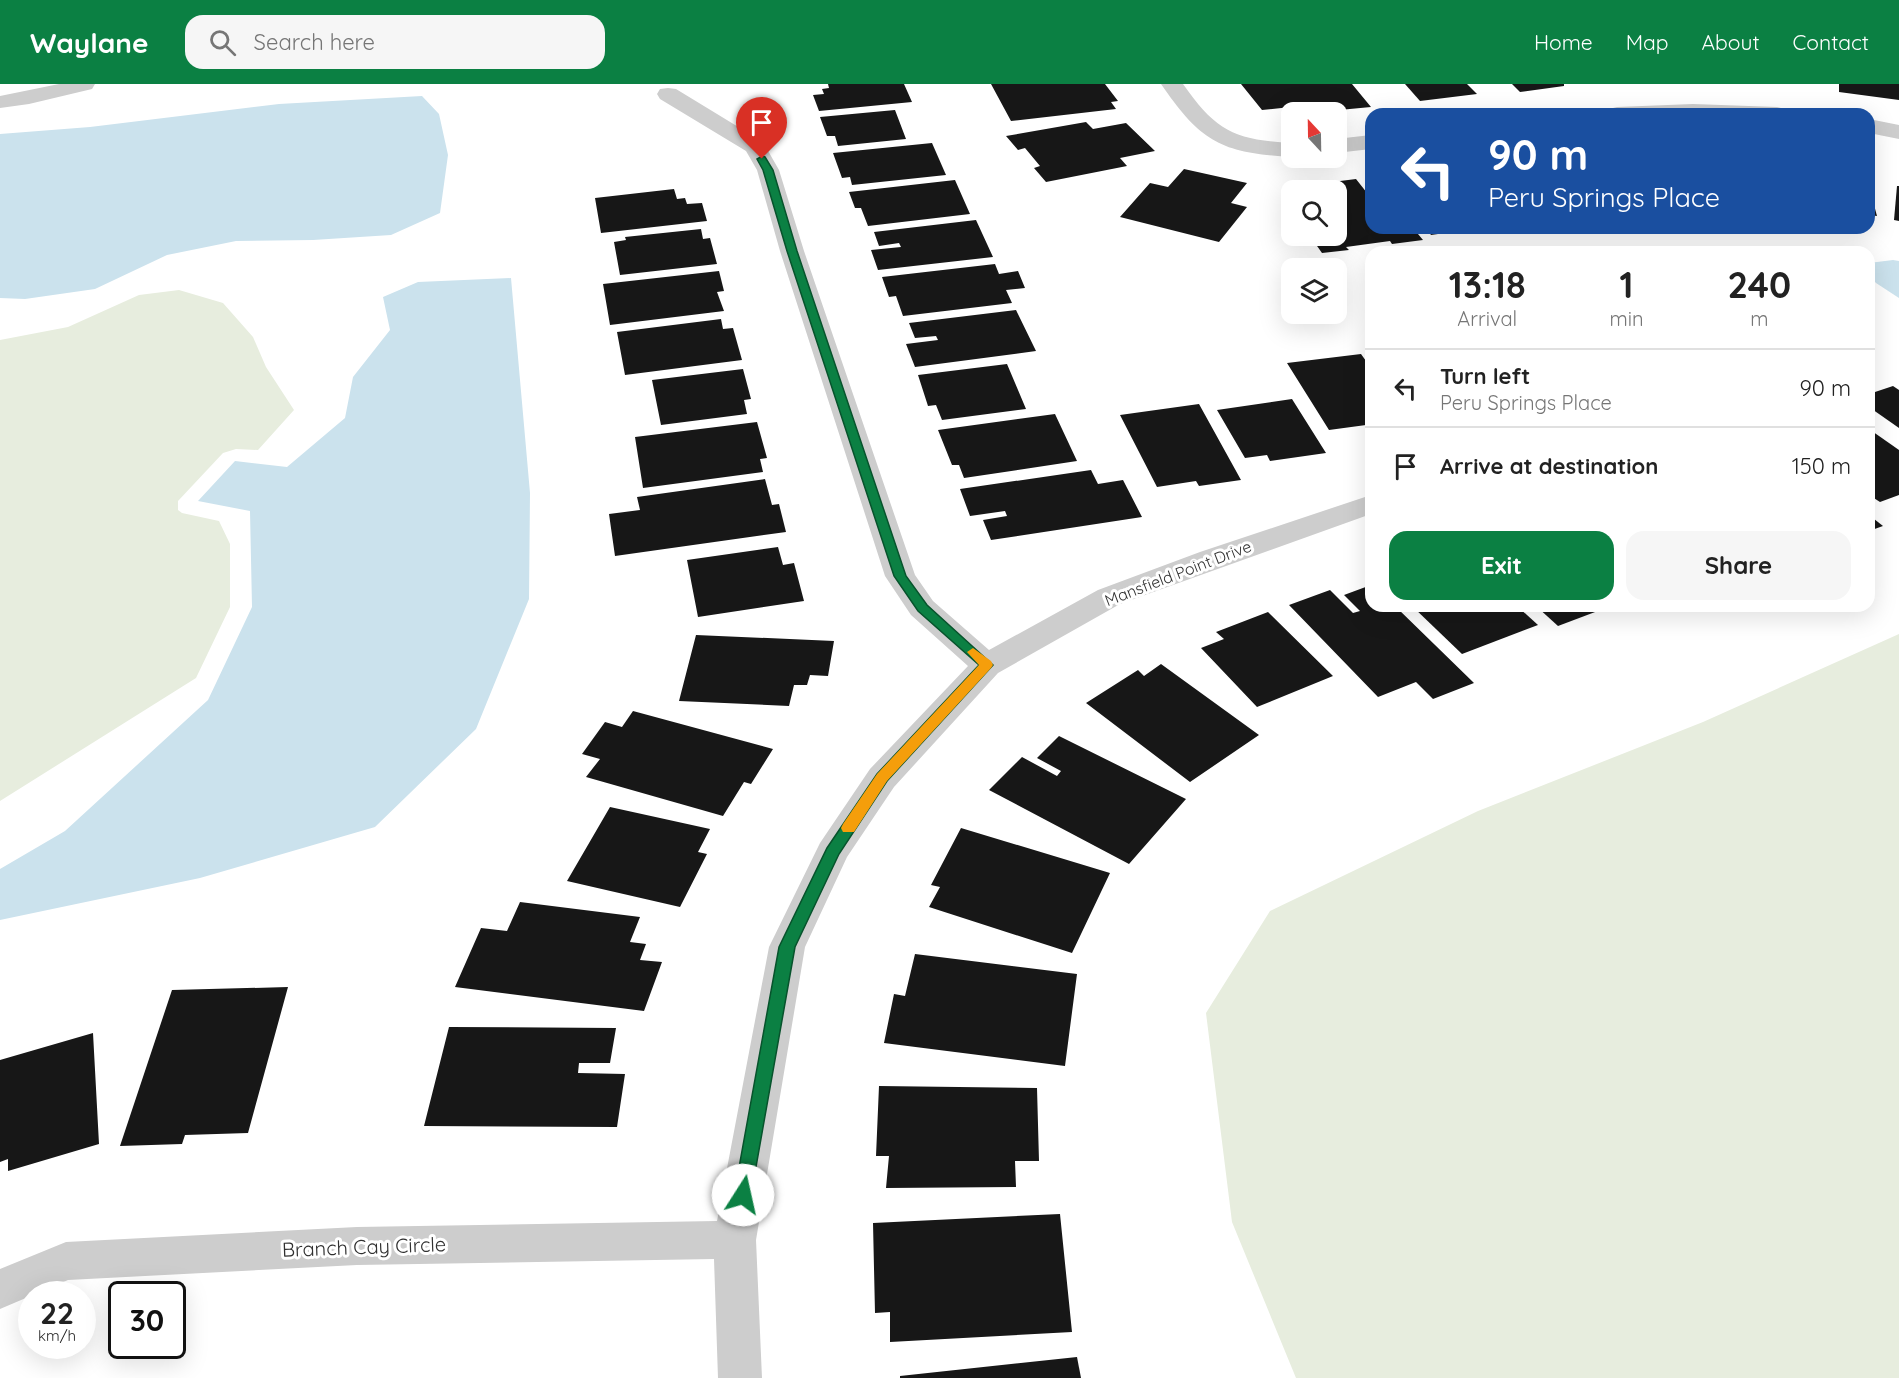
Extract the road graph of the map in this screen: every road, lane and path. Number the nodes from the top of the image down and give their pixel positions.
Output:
1 (84, 84) edge
2 (1172, 84) edge
3 (668, 94) dead end
4 (0, 102) edge
5 (1875, 127) edge
6 (1899, 132) edge
7 (1365, 143) edge
8 (1347, 145) edge
9 (1281, 150) edge
10 (1365, 506) edge
11 (987, 665) junction
12 (735, 1240) junction
13 (0, 1289) edge
14 (740, 1378) edge

1 - 4 street
2 - 9 street
3 - 11 street
5 - 6 street
7 - 8 street
10 - 11 street, Mansfield Point Drive
11 - 12 street, Mansfield Point Drive
12 - 13 street, Branch Cay Circle
12 - 14 street, Mansfield Point Drive

